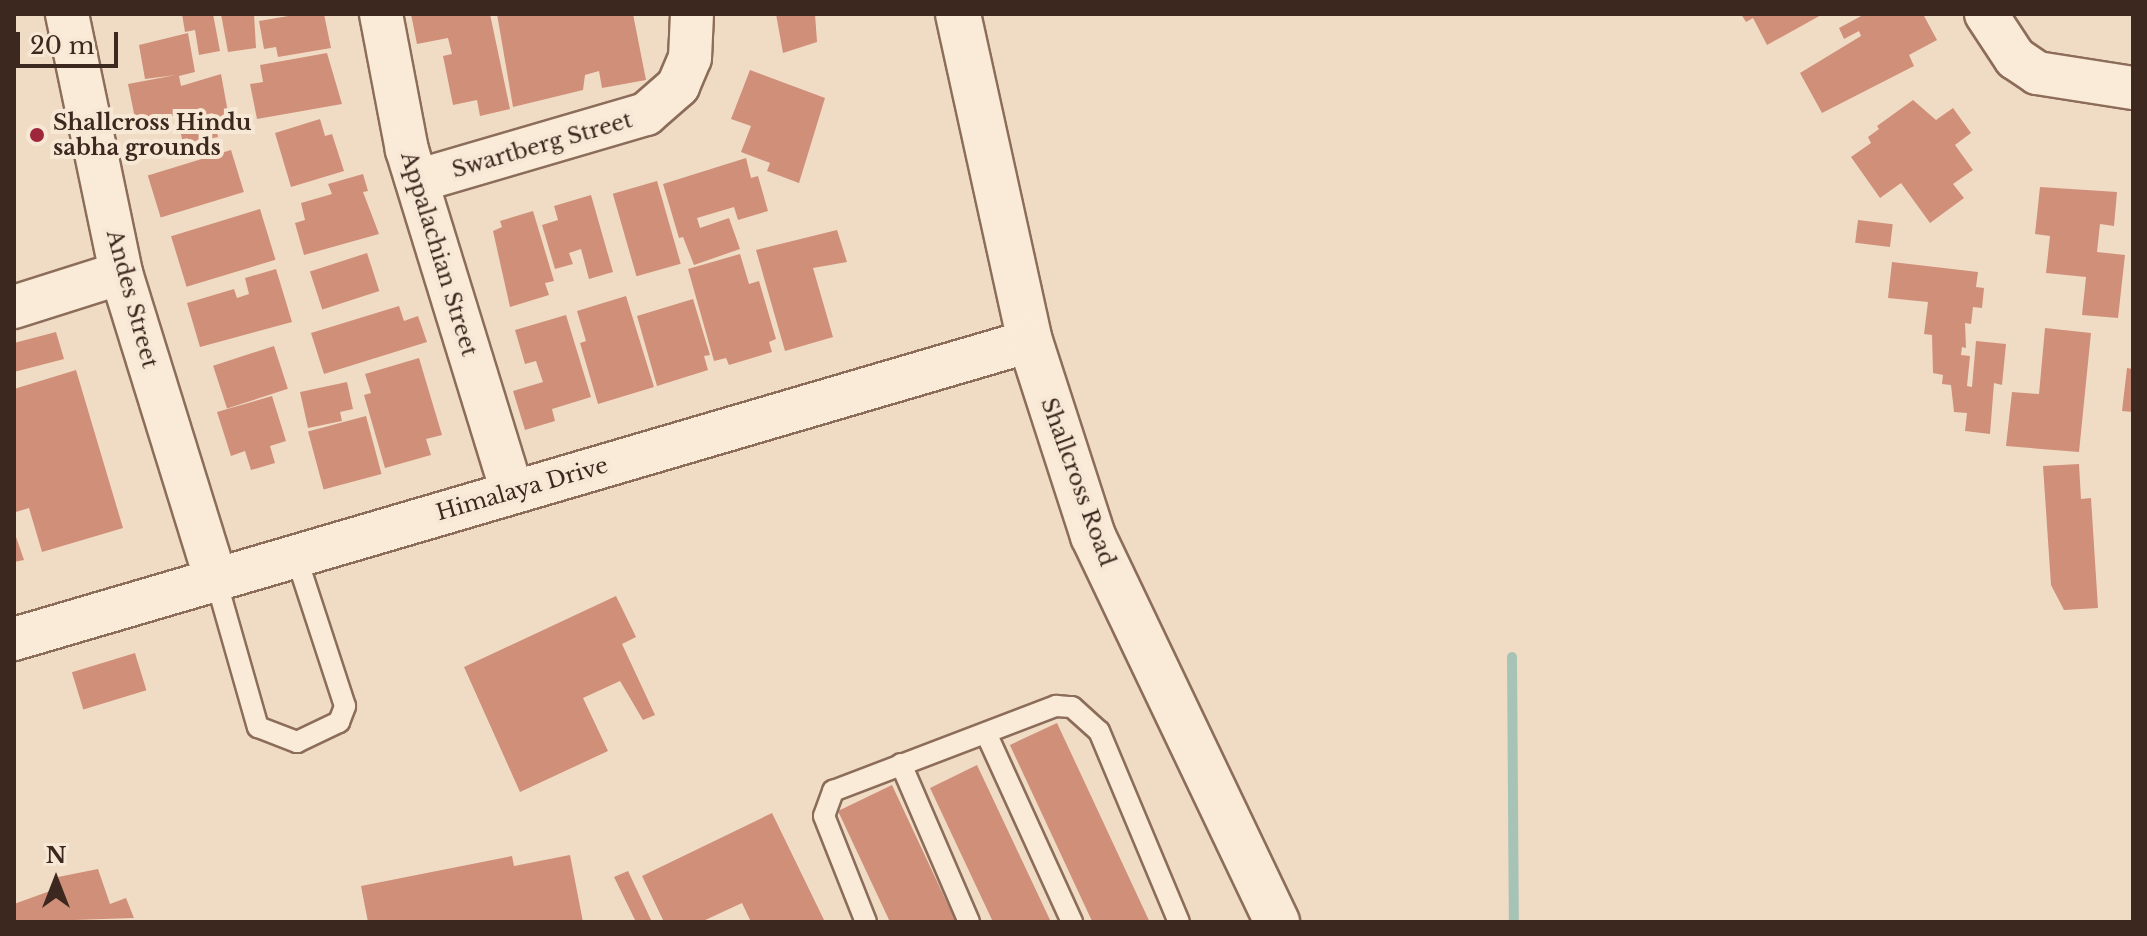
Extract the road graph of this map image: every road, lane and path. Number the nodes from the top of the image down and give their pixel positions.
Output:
1 (67, 14) edge
2 (381, 14) edge
3 (692, 14) edge
4 (958, 14) edge
5 (1986, 14) edge
6 (2133, 88) edge
7 (417, 181) junction
8 (121, 273) junction
9 (14, 307) edge
10 (1030, 341) junction
11 (512, 491) junction
12 (296, 556) junction
13 (216, 580) junction
14 (14, 639) edge
15 (986, 733) junction
16 (901, 764) junction
17 (866, 922) edge
18 (969, 922) edge
19 (1072, 922) edge
20 (1179, 922) edge
21 (1277, 922) edge

1 - 8 street, Andes Street
2 - 7 street, Appalachian Street
3 - 7 street, Swartberg Street
4 - 10 street, Shallcross Road
5 - 6 street
7 - 11 street, Appalachian Street
8 - 9 street
8 - 13 street, Andes Street
10 - 11 street, Himalaya Drive
10 - 21 street, Shallcross Road
11 - 12 street, Himalaya Drive
12 - 13 street, Himalaya Drive
12 - 13 lane
13 - 14 street, Himalaya Drive
15 - 16 lane
15 - 19 lane
15 - 20 lane
16 - 17 lane
16 - 18 lane

